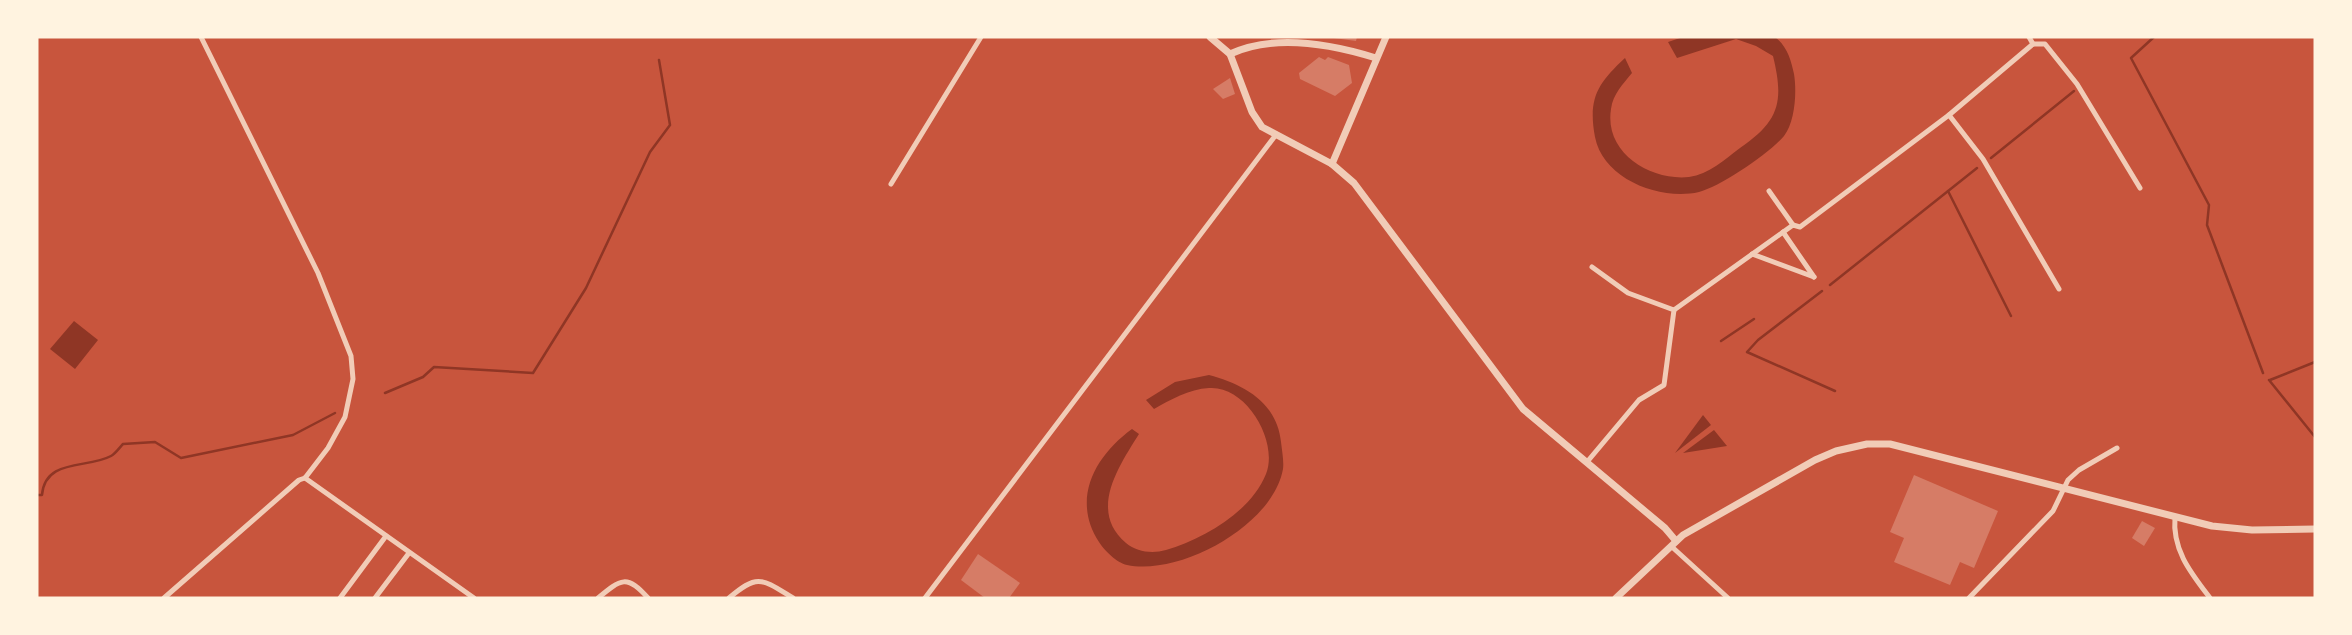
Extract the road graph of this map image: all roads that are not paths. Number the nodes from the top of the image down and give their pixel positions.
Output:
1 (201, 37) edge
2 (981, 37) edge
3 (1386, 37) edge
4 (2029, 37) edge
5 (1216, 38) edge
6 (2033, 44) junction
7 (1230, 54) junction
8 (1376, 58) junction
9 (1949, 115) junction
10 (1275, 136) junction
11 (1332, 164) junction
12 (891, 184) dead end
13 (2140, 188) dead end
14 (1769, 191) dead end
15 (1793, 225) junction
16 (1783, 232) junction
17 (1752, 254) junction
18 (1592, 267) dead end
19 (2059, 289) dead end
20 (1674, 310) junction
21 (2118, 448) dead end
22 (1587, 462) junction
23 (305, 478) junction
24 (2062, 487) junction
25 (2175, 517) junction
26 (2315, 528) edge
27 (386, 536) junction
28 (1674, 543) junction
29 (409, 553) junction
30 (164, 598) edge
31 (340, 598) edge
32 (375, 598) edge
33 (474, 598) edge
34 (598, 598) edge
35 (648, 598) edge
36 (729, 598) edge
37 (793, 598) edge
38 (925, 598) edge
39 (1616, 598) edge
40 (1728, 598) edge
41 (1969, 598) edge
42 (2210, 598) edge

1 - 23 street
2 - 12 street
3 - 8 street
4 - 6 street
5 - 7 street
6 - 9 street
6 - 13 street
7 - 8 street
7 - 10 street
8 - 11 street
9 - 15 street
9 - 19 street
10 - 11 street
10 - 38 street
11 - 22 street
14 - 15 street
15 - 16 street
16 - 17 street
16 - 17 street
17 - 20 street
18 - 20 street
20 - 22 street
21 - 24 street
22 - 28 street
23 - 27 street
23 - 30 street
24 - 25 street
24 - 28 street
24 - 41 street
25 - 26 street
25 - 42 street
27 - 29 street
27 - 31 street
28 - 39 street
28 - 40 street
29 - 32 street
29 - 33 street
34 - 35 street
36 - 37 street

